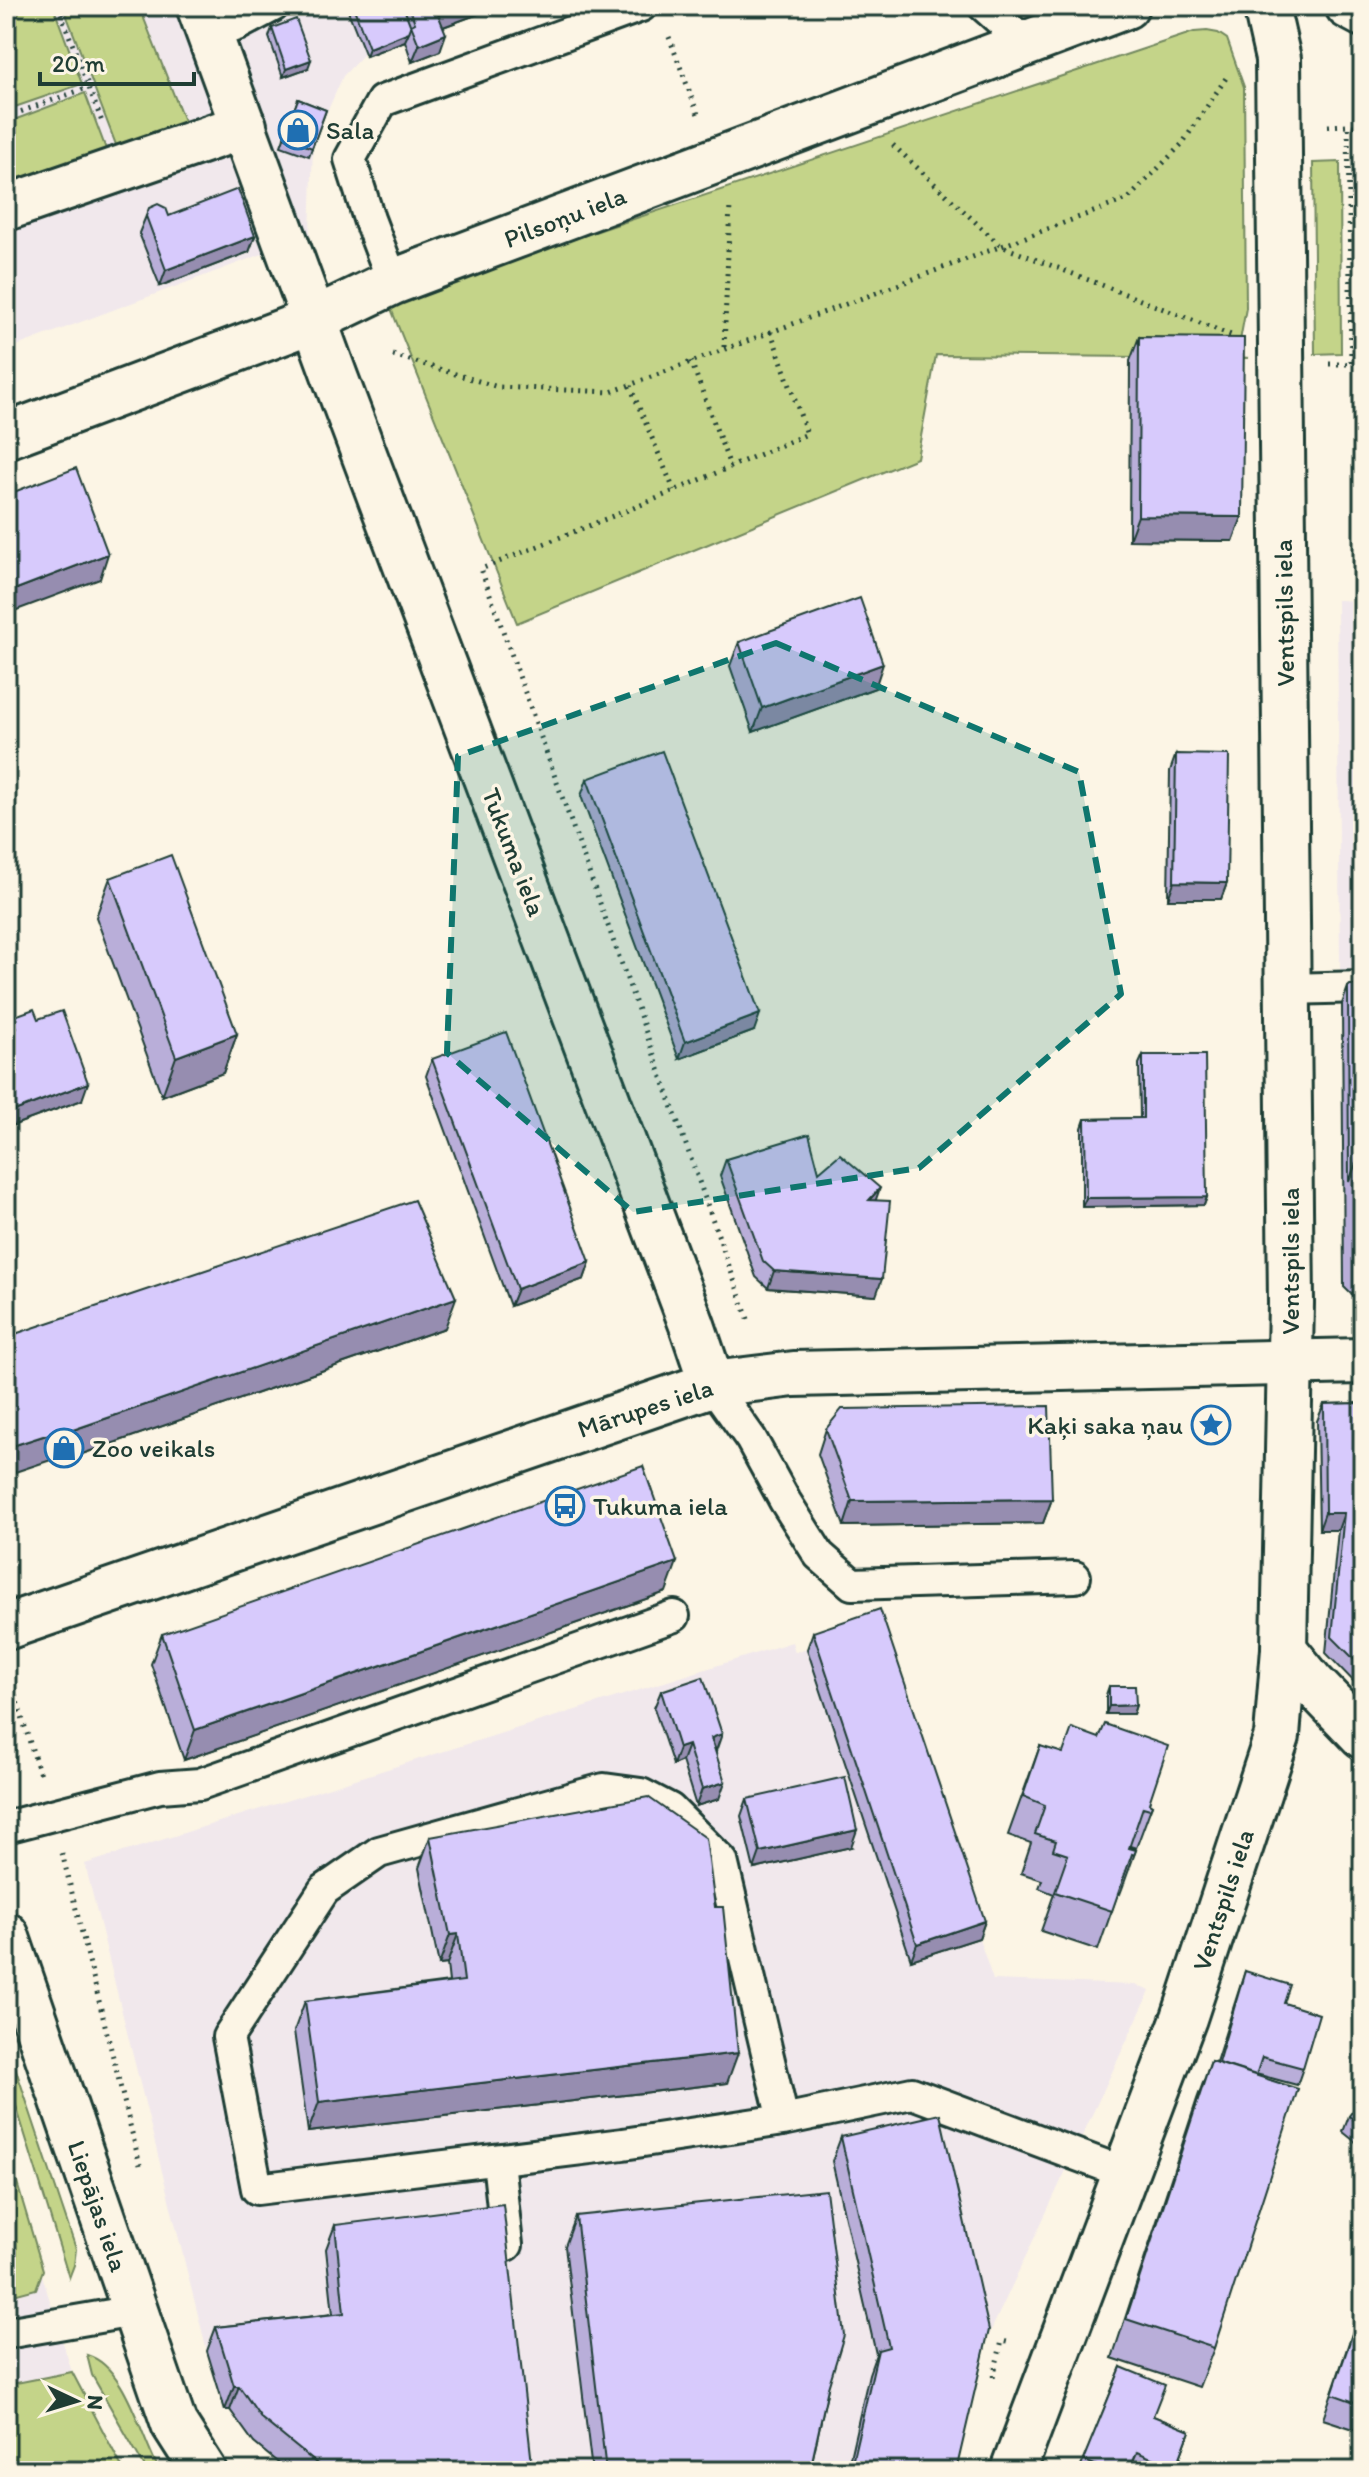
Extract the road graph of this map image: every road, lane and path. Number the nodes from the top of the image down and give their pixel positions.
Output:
1 (58, 6) edge
2 (273, 6) edge
3 (641, 6) edge
4 (984, 6) edge
5 (1126, 6) edge
6 (1266, 6) edge
7 (1348, 6) edge
8 (1363, 14) edge
9 (204, 20) edge
10 (1027, 44) junction
11 (680, 67) dead end
12 (1232, 69) dead end
13 (684, 75) dead end
14 (89, 87) junction
15 (6, 117) edge
16 (1348, 125) dead end
17 (244, 126) junction
18 (890, 142) dead end
19 (119, 168) junction
20 (6, 208) edge
21 (1001, 246) junction
22 (393, 282) junction
23 (314, 320) junction
24 (771, 332) junction
25 (393, 355) dead end
26 (691, 361) junction
27 (1281, 364) junction
28 (1351, 364) dead end
29 (630, 386) junction
30 (6, 436) edge
31 (730, 466) junction
32 (674, 490) junction
33 (1363, 987) edge
34 (1288, 989) junction
35 (748, 1319) dead end
36 (1363, 1361) edge
37 (1290, 1363) junction
38 (712, 1384) junction
39 (1075, 1577) dead end
40 (674, 1616) dead end
41 (6, 1627) edge
42 (1284, 1649) junction
43 (15, 1695) dead end
44 (1363, 1736) edge
45 (53, 1815) junction
46 (6, 1827) edge
47 (6, 1935) edge
48 (783, 2120) junction
49 (498, 2160) junction
50 (1125, 2173) junction
51 (143, 2177) dead end
52 (511, 2278) edge
53 (134, 2311) junction
54 (6, 2333) edge
55 (204, 2471) edge
56 (1013, 2471) edge

1 - 14 path
2 - 9 lane
3 - 22 lane
4 - 10 lane
5 - 10 street, Pilsoņu iela
6 - 27 street, Ventspils iela
7 - 8 street
9 - 17 street, Tukuma iela
10 - 22 street, Pilsoņu iela
11 - 13 path
12 - 21 path
14 - 15 path
14 - 19 path
16 - 28 path
17 - 19 street
17 - 23 street, Tukuma iela
18 - 21 path
19 - 20 street
21 - 24 path
21 - 27 path
22 - 23 street, Pilsoņu iela
23 - 30 street, Pilsoņu iela
23 - 38 street, Tukuma iela
24 - 26 path
24 - 31 path
25 - 29 path
26 - 29 path
26 - 31 path
27 - 34 street, Ventspils iela
29 - 32 path
31 - 32 path
32 - 35 path
33 - 34 lane
34 - 37 street, Ventspils iela
36 - 37 street, Mārupes iela
37 - 38 street, Mārupes iela
37 - 42 street, Ventspils iela
38 - 39 lane
38 - 41 street, Mārupes iela
40 - 45 lane
42 - 44 street
42 - 50 street, Ventspils iela
43 - 45 path
45 - 46 lane
45 - 51 path
47 - 53 street, Liepājas iela
48 - 49 lane
48 - 49 lane
48 - 50 lane
49 - 52 lane
50 - 56 street, Ventspils iela
53 - 54 lane
53 - 55 street, Liepājas iela

